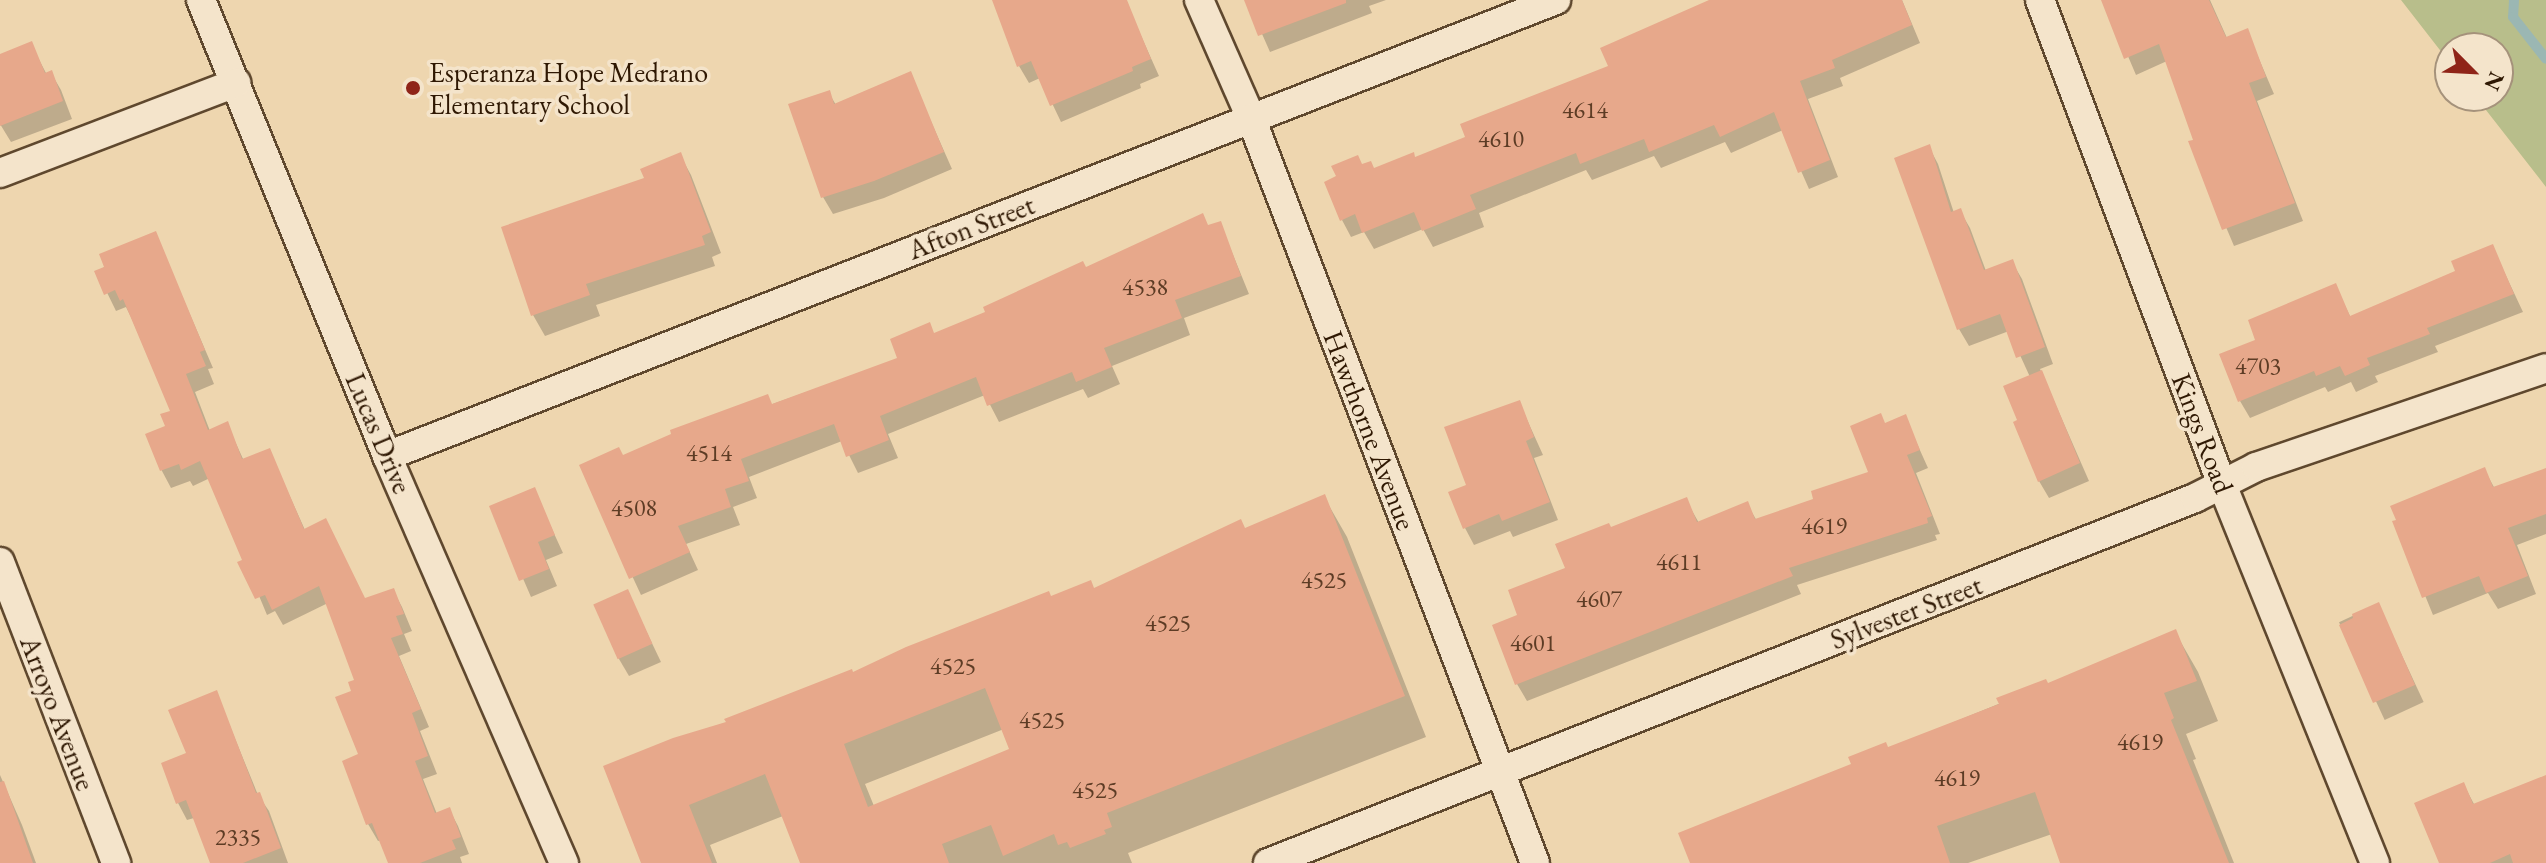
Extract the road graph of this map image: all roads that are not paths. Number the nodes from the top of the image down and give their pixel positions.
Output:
1 (201, 0) edge
2 (1199, 0) edge
3 (1556, 0) edge
4 (2040, 0) edge
5 (236, 83) junction
6 (1251, 118) junction
7 (0, 173) edge
8 (2546, 368) edge
9 (387, 456) junction
10 (2221, 482) junction
11 (0, 562) edge
12 (1500, 772) junction
13 (116, 863) edge
14 (564, 863) edge
15 (1268, 863) edge
16 (1535, 863) edge
17 (2375, 863) edge

1 - 5 street, Lucas Drive
2 - 6 street, Hawthorne Avenue
3 - 6 street, Afton Street
4 - 10 street, Kings Road
5 - 7 street
5 - 9 street, Lucas Drive
6 - 9 street, Afton Street
6 - 12 street, Hawthorne Avenue
8 - 10 street, Sylvester Street
9 - 14 street, Lucas Drive
10 - 12 street, Sylvester Street
10 - 17 street, Kings Road
11 - 13 street, Arroyo Avenue
12 - 15 street, Sylvester Street
12 - 16 street, Hawthorne Avenue

